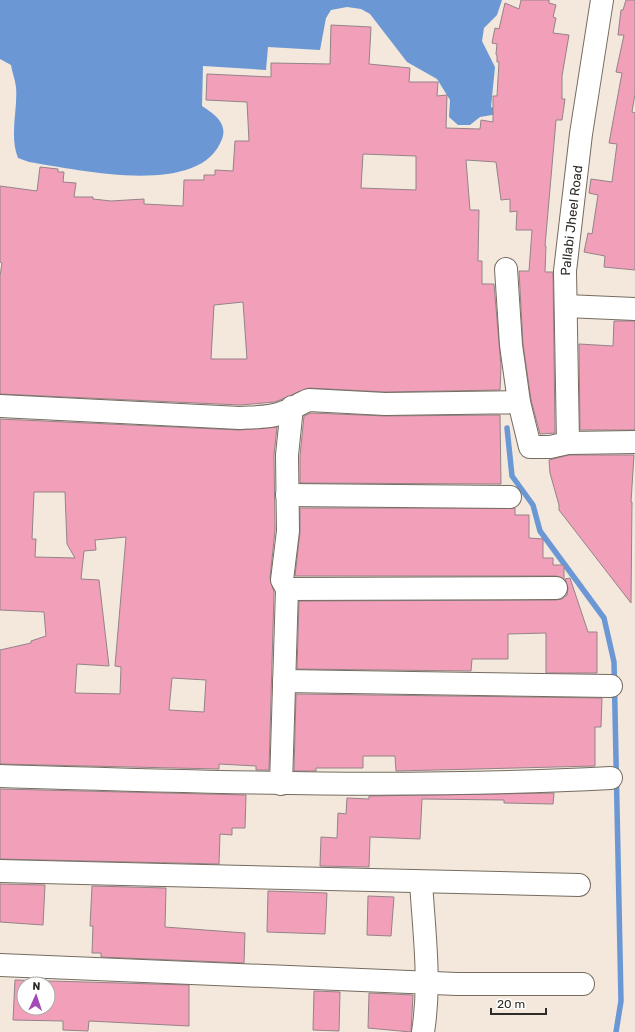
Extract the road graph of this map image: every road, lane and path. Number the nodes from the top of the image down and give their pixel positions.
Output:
1 (602, 0) edge
2 (506, 269) dead end
3 (566, 306) junction
4 (635, 309) edge
5 (518, 402) junction
6 (0, 406) edge
7 (292, 407) junction
8 (635, 442) edge
9 (568, 443) junction
10 (287, 495) junction
11 (510, 497) dead end
12 (556, 588) dead end
13 (287, 589) junction
14 (284, 681) junction
15 (611, 686) dead end
16 (0, 776) edge
17 (611, 778) dead end
18 (281, 784) junction
19 (0, 871) edge
20 (421, 882) junction
21 (579, 885) dead end
22 (0, 965) edge
23 (428, 983) junction
24 (583, 984) dead end
25 (423, 1032) edge

1 - 3 street, Pallabi Jheel Road
2 - 5 street
3 - 4 street
3 - 9 street, Pallabi Jheel Road
5 - 7 street
5 - 9 street
6 - 7 street
7 - 10 street
8 - 9 street
10 - 11 street
10 - 13 street
12 - 13 street
13 - 14 street
14 - 15 street
14 - 18 street
16 - 18 street
17 - 18 street
19 - 20 street
20 - 21 street
20 - 23 street
22 - 23 street
23 - 24 street
23 - 25 street

